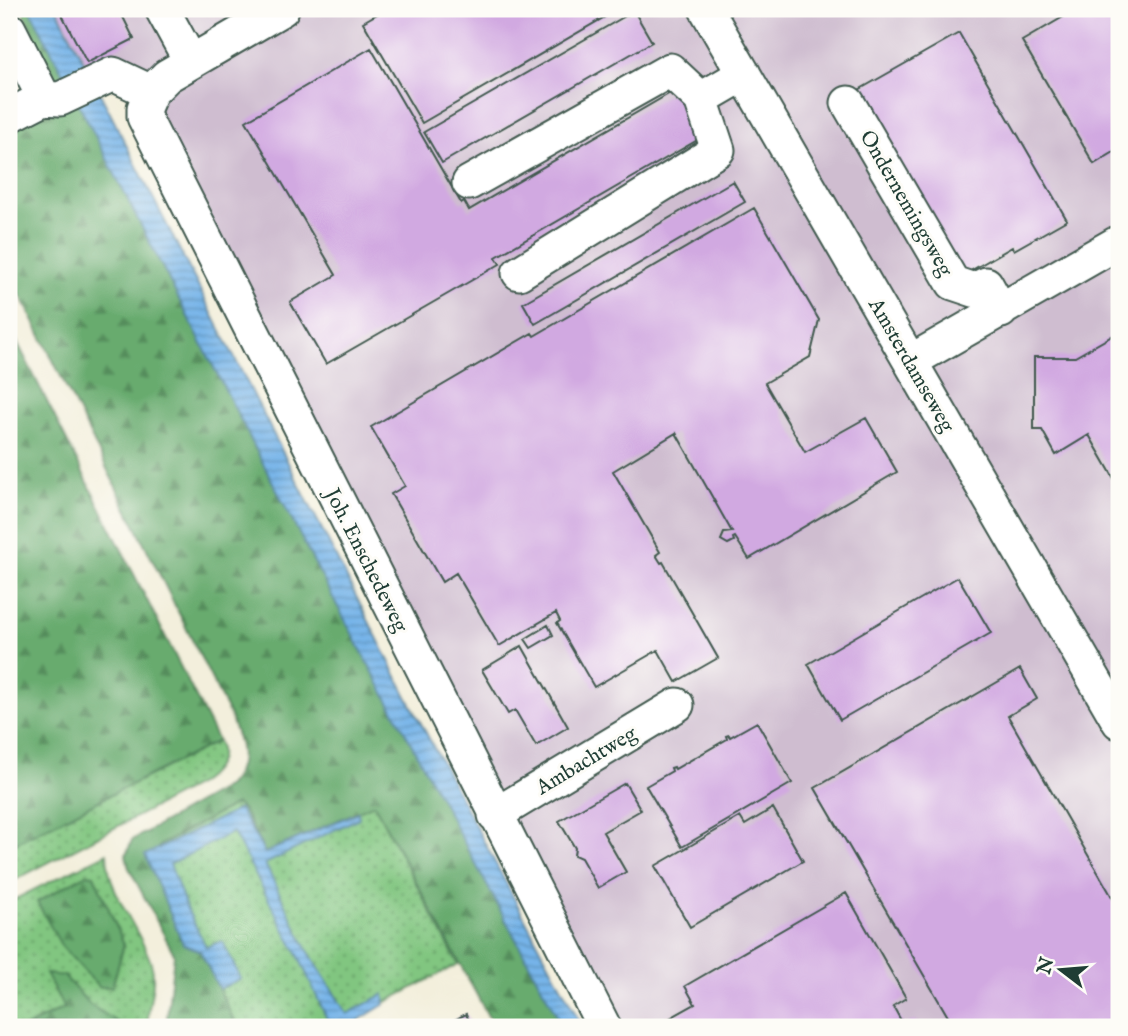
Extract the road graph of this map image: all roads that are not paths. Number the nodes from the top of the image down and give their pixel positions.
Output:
1 (162, 9) edge
2 (282, 9) edge
3 (706, 9) edge
4 (726, 9) edge
5 (9, 29) edge
6 (191, 62) junction
7 (744, 74) junction
8 (151, 92) junction
9 (52, 99) junction
10 (701, 99) junction
11 (848, 103) dead end
12 (9, 116) edge
13 (468, 183) dead end
14 (1119, 242) edge
15 (519, 273) dead end
16 (1001, 311) junction
17 (925, 353) junction
18 (1119, 691) edge
19 (677, 705) dead end
20 (1119, 722) edge
21 (495, 814) junction
22 (604, 1027) edge

1 - 6 street
2 - 6 street
3 - 7 street, Amsterdamseweg
4 - 17 street, Amsterdamseweg
5 - 9 street
6 - 8 street
7 - 10 street
7 - 20 street, Amsterdamseweg
8 - 9 street
8 - 21 street, Joh. Enschedeweg
9 - 12 street
10 - 13 street
10 - 15 street
11 - 16 street, Ondernemingsweg
14 - 16 street
16 - 17 street
17 - 18 street, Amsterdamseweg
19 - 21 street, Ambachtweg
21 - 22 street, Joh. Enschedeweg

